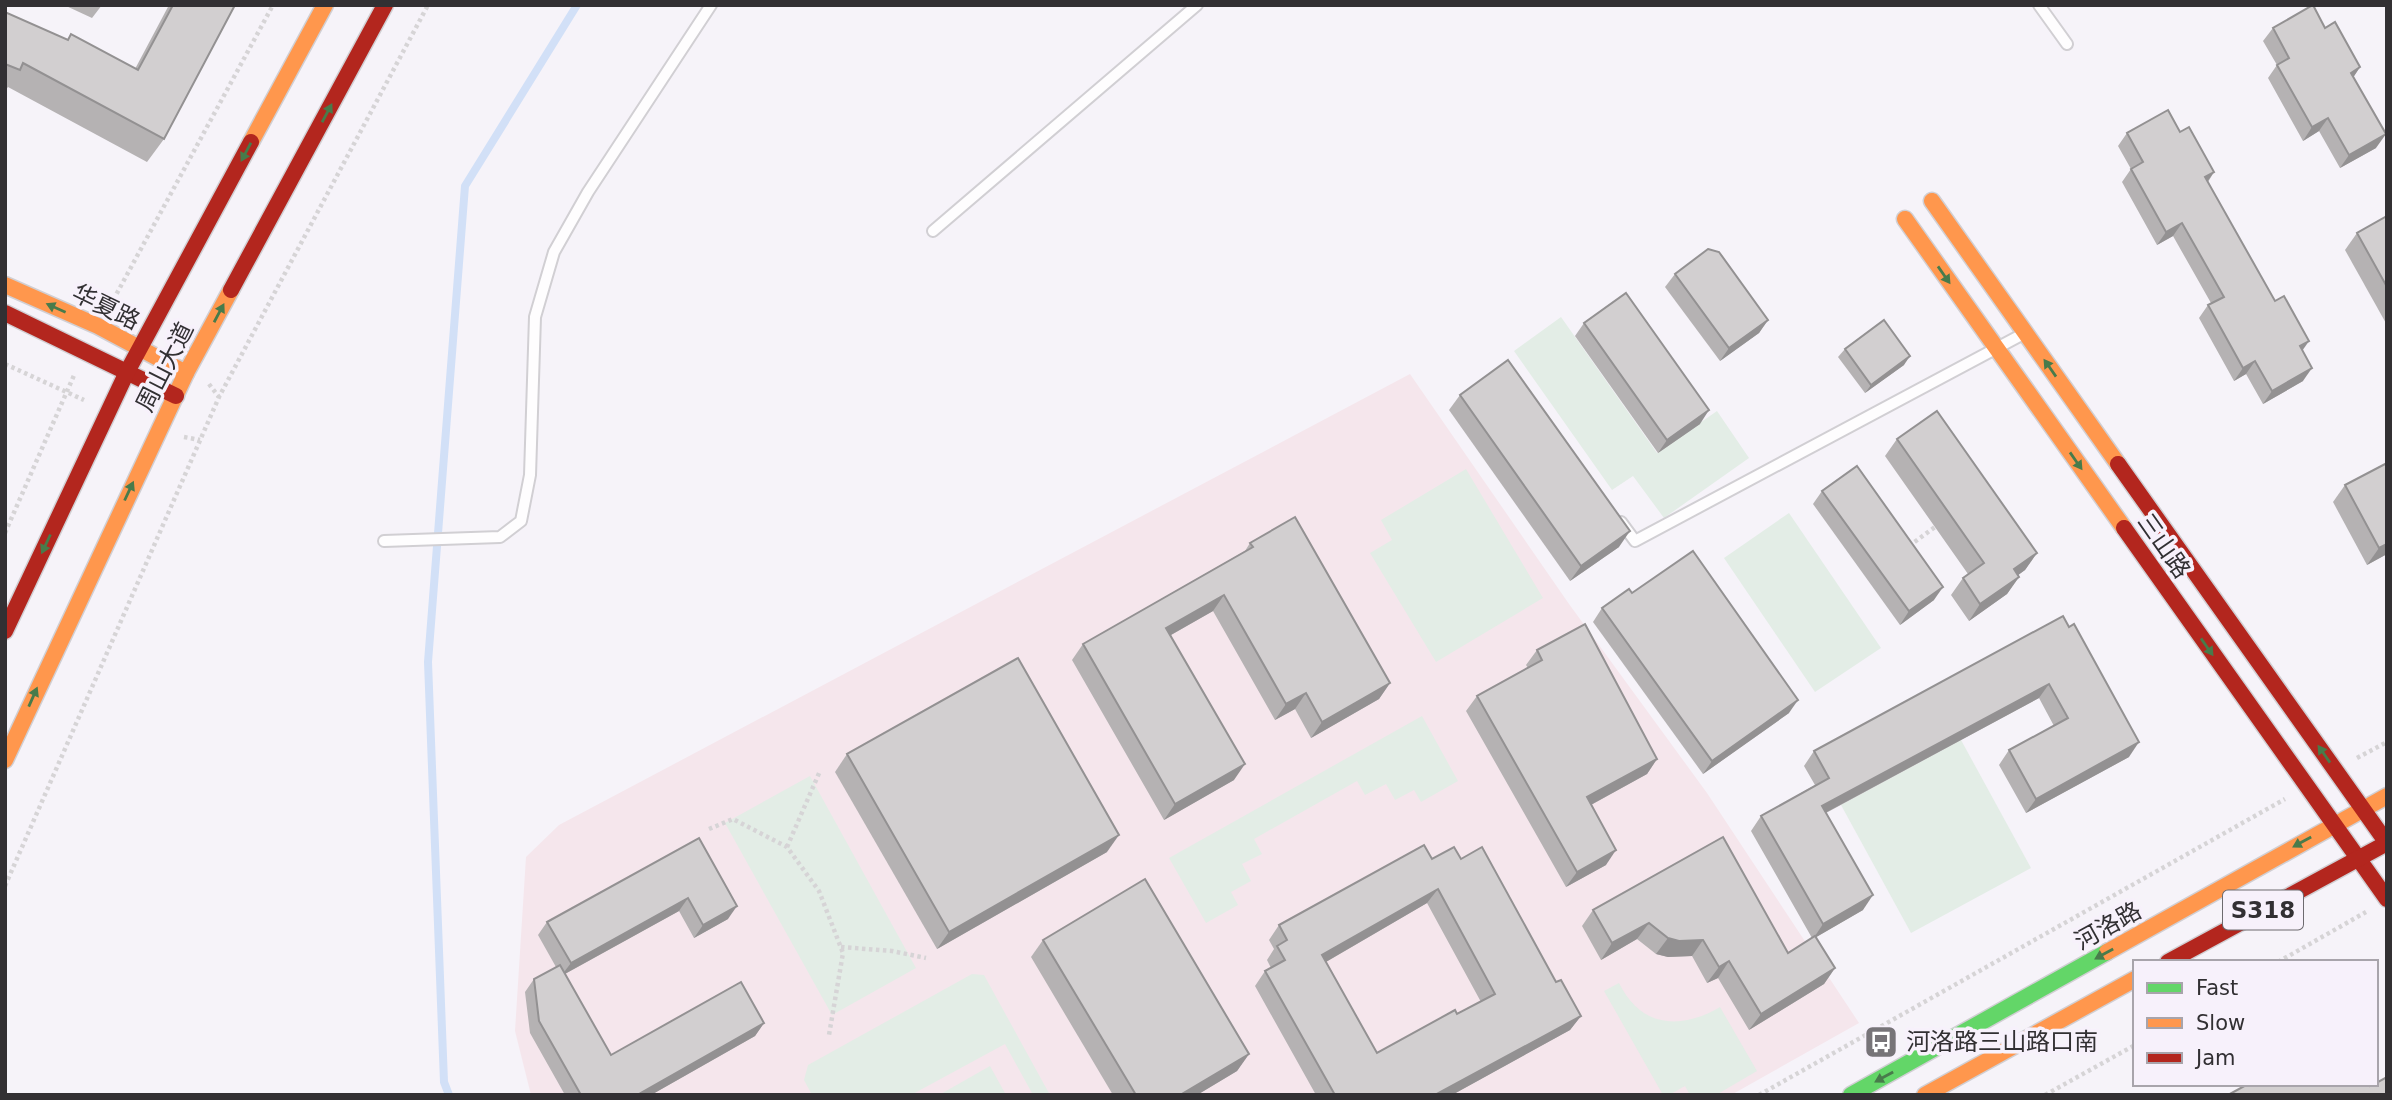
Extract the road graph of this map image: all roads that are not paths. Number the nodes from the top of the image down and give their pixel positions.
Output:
1 (325, 5) edge
2 (384, 5) edge
3 (711, 5) edge
4 (1197, 5) edge
5 (2039, 5) edge
6 (2067, 44) dead end
7 (1932, 201) dead end
8 (1905, 219) dead end
9 (933, 231) dead end
10 (5, 285) edge
11 (5, 313) edge
12 (2025, 333) junction
13 (1995, 348) junction
14 (140, 349) junction
15 (127, 372) junction
16 (186, 373) junction
17 (176, 396) junction
18 (1612, 509) edge
19 (384, 541) dead end
20 (5, 631) edge
21 (5, 760) edge
22 (2387, 796) edge
23 (2362, 810) junction
24 (2333, 825) junction
25 (2387, 843) edge
26 (2358, 859) junction
27 (2381, 902) edge
28 (2172, 960) edge
29 (2133, 980) edge
30 (1852, 1095) edge
31 (1925, 1095) edge

1 -> 14 main road, 周山大道
16 -> 2 main road, 周山大道
3 - 19 lane
4 - 9 lane
5 - 6 lane
7 - 12 main road, 三山路
8 -> 13 main road, 三山路
14 -> 10 main road, 华夏路
11 - 15 main road, 华夏路
12 - 13 lane
23 -> 12 main road, 三山路
13 - 18 lane
13 -> 24 main road, 三山路
14 - 15 main road, 周山大道
14 - 16 main road, 华夏路
15 - 17 main road, 华夏路
15 -> 20 main road, 周山大道
16 - 17 main road, 周山大道
21 -> 17 main road, 周山大道
22 - 23 main road, 河洛路 / S318
23 - 24 main road, 河洛路 / S318
23 - 25 main road, 三山路
24 - 26 main road, 三山路
24 -> 30 main road, 河洛路 / S318
25 - 26 main road, S318
26 - 27 main road, 三山路
26 - 28 main road, S318
29 - 31 main road

